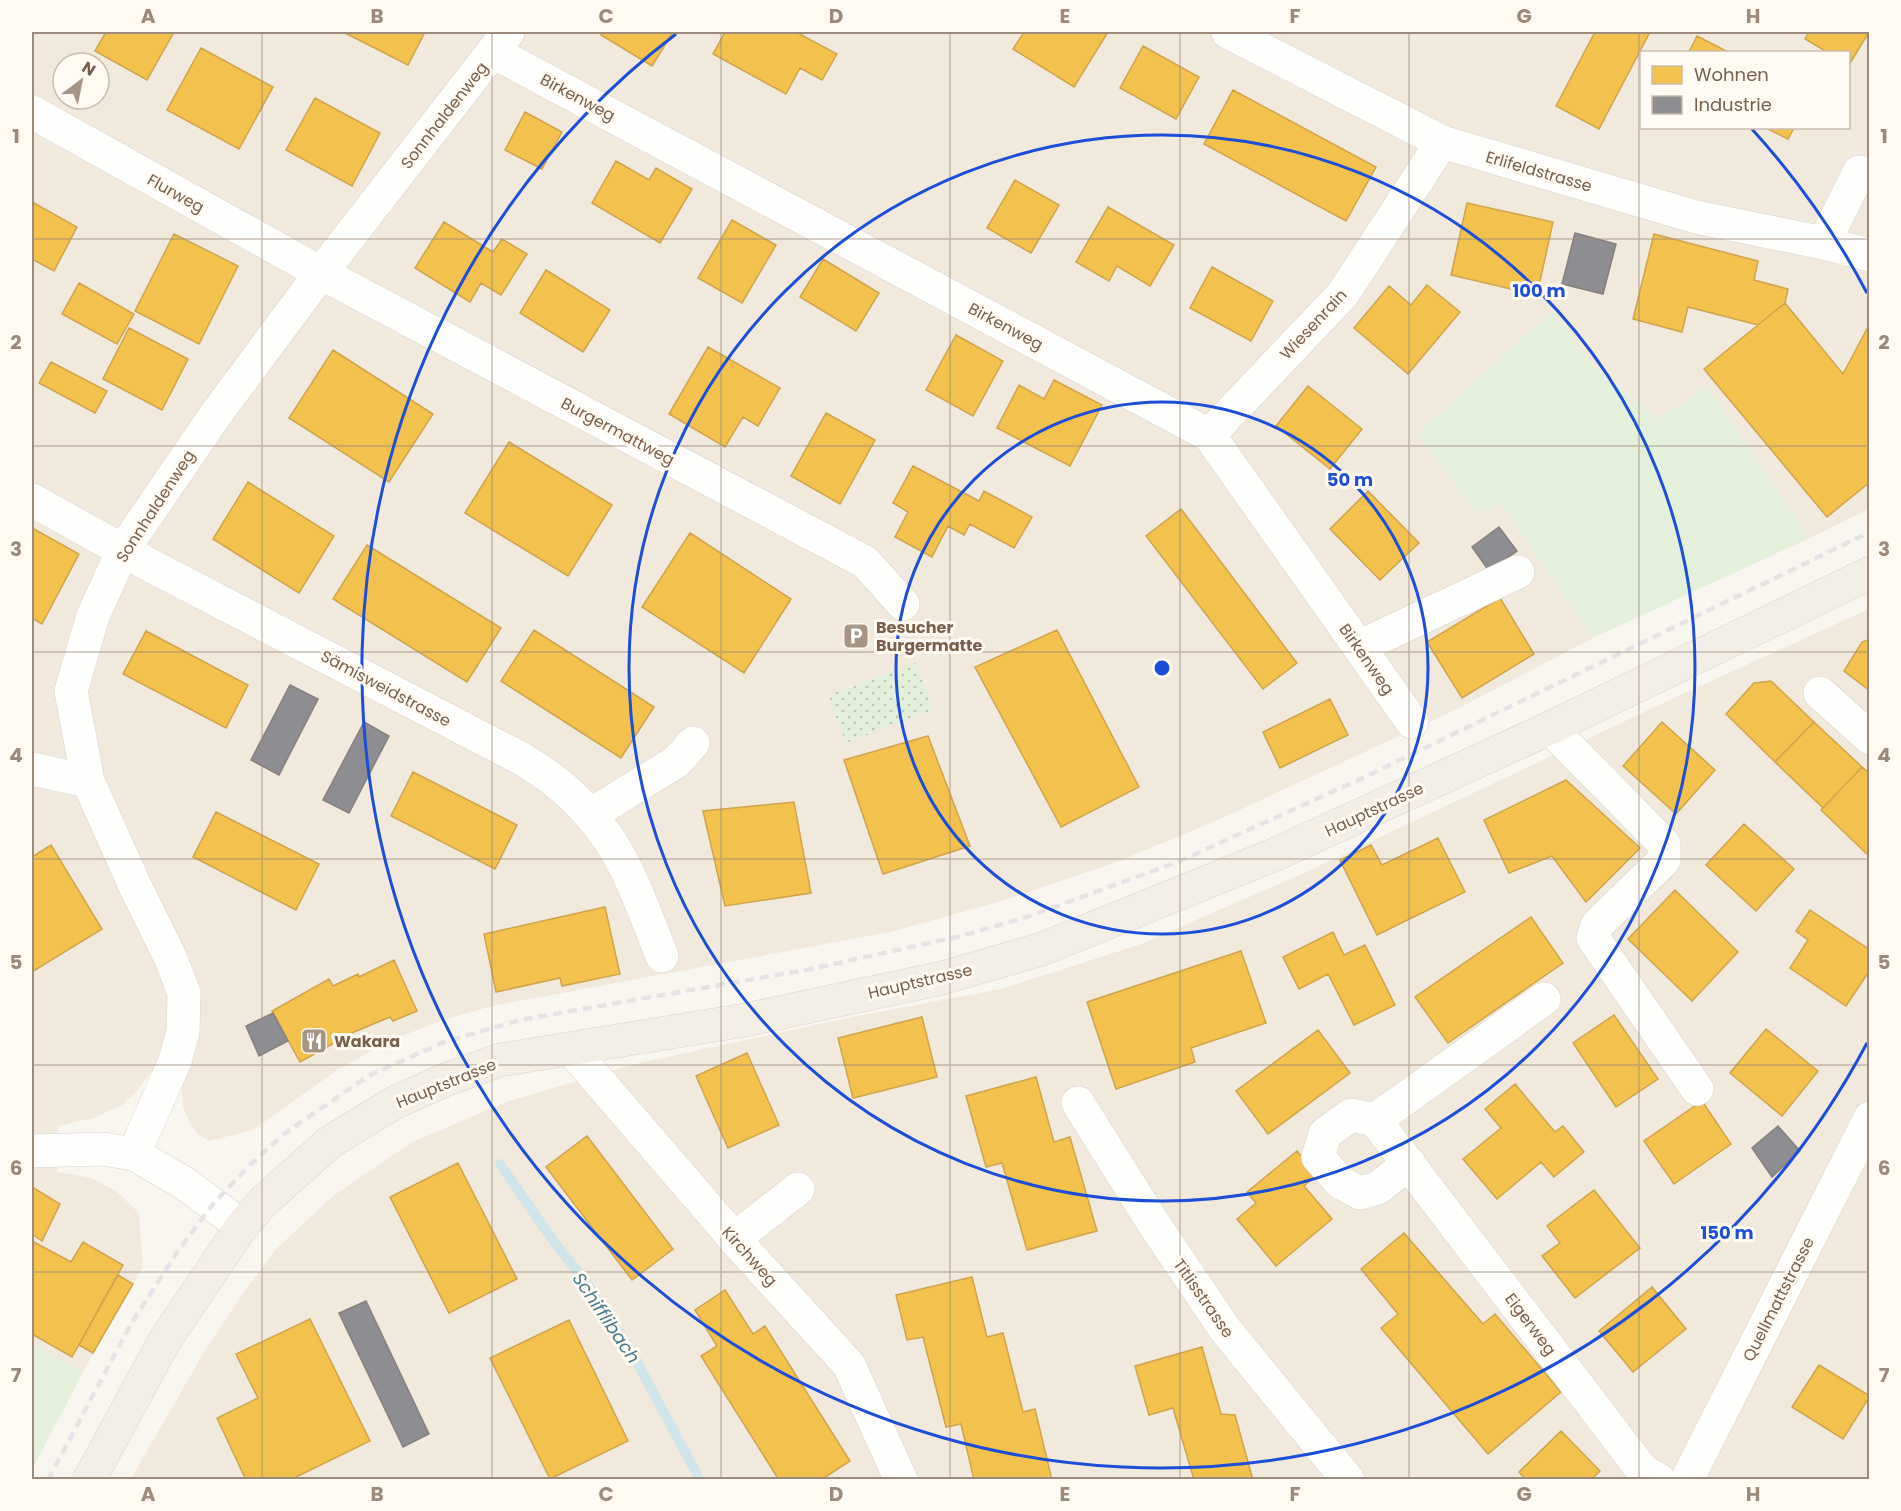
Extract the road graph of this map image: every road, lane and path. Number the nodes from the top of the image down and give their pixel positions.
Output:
1 (1228, 32) edge
2 (501, 42) edge
3 (32, 112) edge
4 (1442, 142) junction
5 (1869, 177) edge
6 (1824, 243) junction
7 (1869, 255) edge
8 (321, 273) junction
9 (1209, 435) junction
10 (32, 500) edge
11 (123, 550) junction
12 (1518, 572) dead end
13 (1869, 573) edge
14 (903, 604) dead end
15 (1359, 647) junction
16 (1820, 693) dead end
17 (1412, 722) dead end
18 (1550, 728) junction
19 (1869, 738) edge
20 (693, 743) dead end
21 (32, 769) edge
22 (88, 781) junction
23 (590, 815) junction
24 (662, 956) dead end
25 (1544, 999) dead end
26 (571, 1049) junction
27 (1697, 1089) dead end
28 (1078, 1104) dead end
29 (1869, 1118) edge
30 (1375, 1120) junction
31 (32, 1151) edge
32 (134, 1154) junction
33 (1408, 1164) junction
34 (798, 1189) dead end
35 (242, 1226) junction
36 (734, 1239) junction
37 (89, 1479) edge
38 (901, 1479) edge
39 (1348, 1479) edge
40 (1659, 1479) edge
41 (1687, 1479) edge

1 - 4 street, Erlifeldstrasse
2 - 8 street, Sonnhaldenweg
2 - 9 street, Birkenweg
3 - 8 street, Flurweg
4 - 6 street, Erlifeldstrasse
4 - 9 street, Wiesenrain
5 - 6 street
6 - 7 street, Erlifeldstrasse
8 - 11 street, Sonnhaldenweg
8 - 14 street, Burgermattweg
9 - 15 street, Birkenweg
10 - 11 street, Sämisweidstrasse
11 - 22 street, Sonnhaldenweg
11 - 23 street, Sämisweidstrasse
12 - 15 street
13 - 18 main road, Hauptstrasse
15 - 17 street, Birkenweg
16 - 19 street
18 - 26 main road, Hauptstrasse
18 - 27 street
20 - 23 street
21 - 22 street
22 - 32 street, Sonnhaldenweg
23 - 24 street, Sämisweidstrasse
25 - 30 street
26 - 35 main road, Hauptstrasse
26 - 36 street, Kirchweg
28 - 39 street, Titlisstrasse
29 - 41 street, Quellmattstrasse
30 - 33 street, Eigerweg
30 - 33 street
31 - 32 street
32 - 35 street
33 - 40 street, Eigerweg
34 - 36 street
35 - 37 main road, Hauptstrasse
36 - 38 street, Kirchweg

